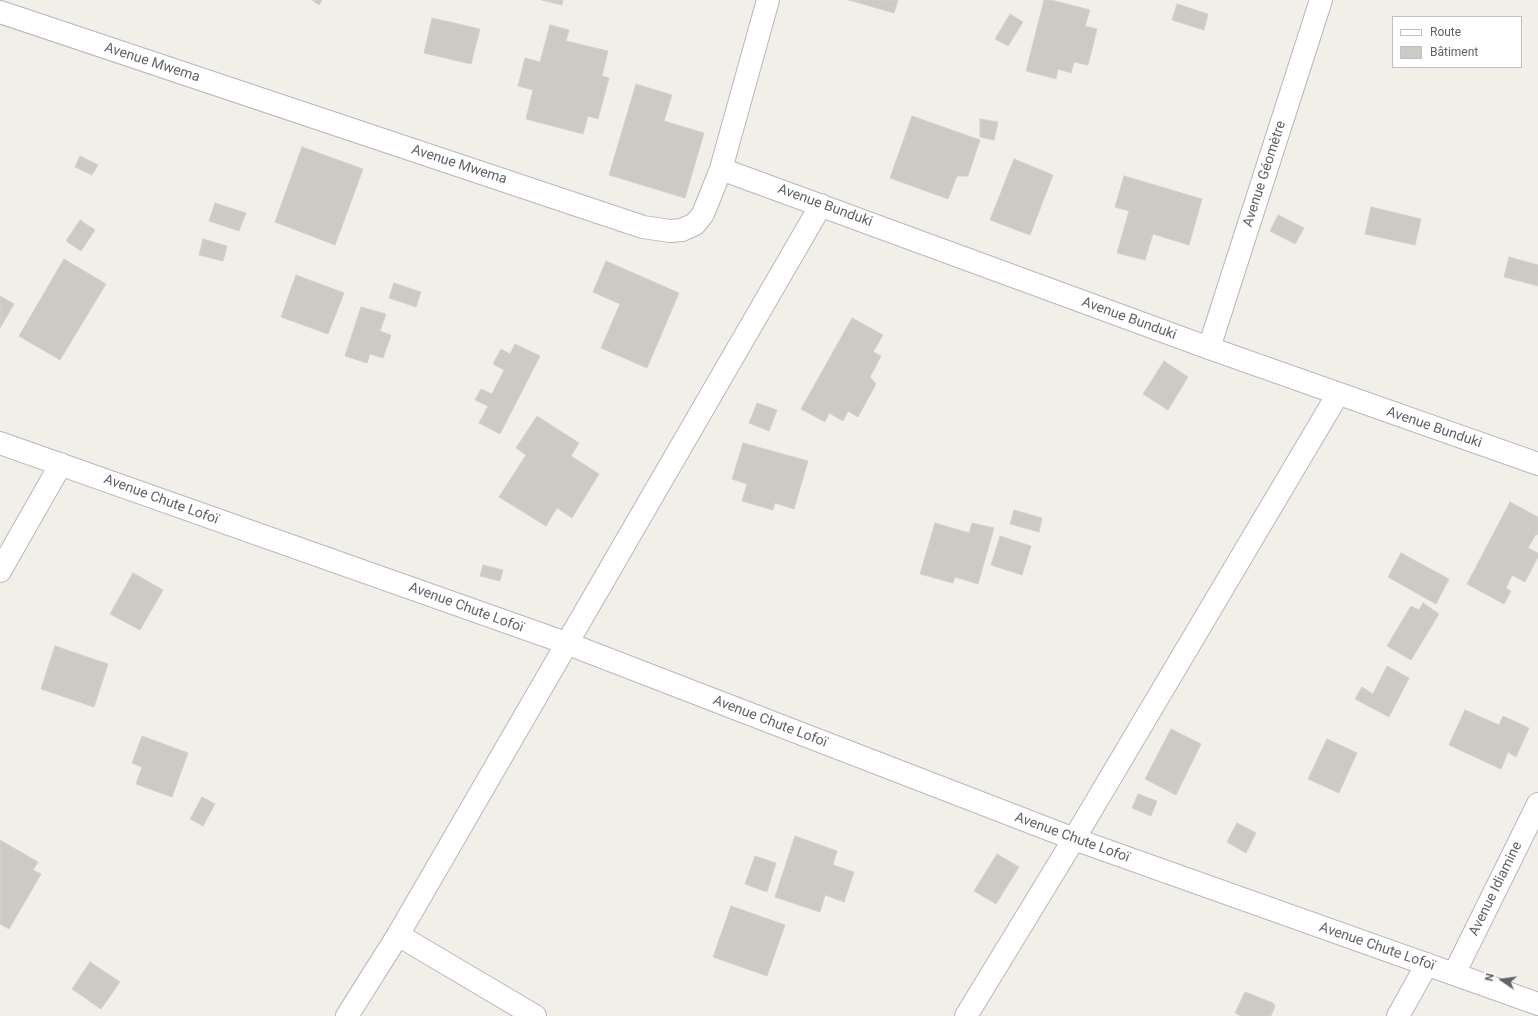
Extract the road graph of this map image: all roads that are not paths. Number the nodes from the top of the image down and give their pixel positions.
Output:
1 (768, 0) edge
2 (1321, 0) edge
3 (0, 12) edge
4 (721, 169) junction
5 (821, 205) junction
6 (1209, 348) junction
7 (1338, 394) junction
8 (0, 443) edge
9 (61, 464) junction
10 (1538, 464) edge
11 (0, 571) edge
12 (566, 643) junction
13 (1538, 804) edge
14 (1074, 839) junction
15 (398, 935) junction
16 (1427, 964) junction
17 (1454, 974) junction
18 (1538, 1004) edge
19 (346, 1016) edge
20 (535, 1016) edge
21 (966, 1016) edge
22 (1398, 1016) edge

1 - 4 street, Avenue Mwema
2 - 6 street, Avenue Géomètre
3 - 4 street, Avenue Mwema
4 - 5 street, Avenue Bunduki
5 - 6 street, Avenue Bunduki
5 - 12 street
6 - 7 street, Avenue Bunduki
7 - 10 street, Avenue Bunduki
7 - 14 street
8 - 9 street, Avenue Chute Lofoï
9 - 11 street
9 - 12 street, Avenue Chute Lofoï
12 - 14 street, Avenue Chute Lofoï
12 - 15 street
13 - 17 street, Avenue Idiamine
14 - 16 street, Avenue Chute Lofoï
14 - 21 street
15 - 19 street
15 - 20 street
16 - 17 street, Avenue Chute Lofoï
16 - 22 street
17 - 18 street, Avenue Chute Lofoï

